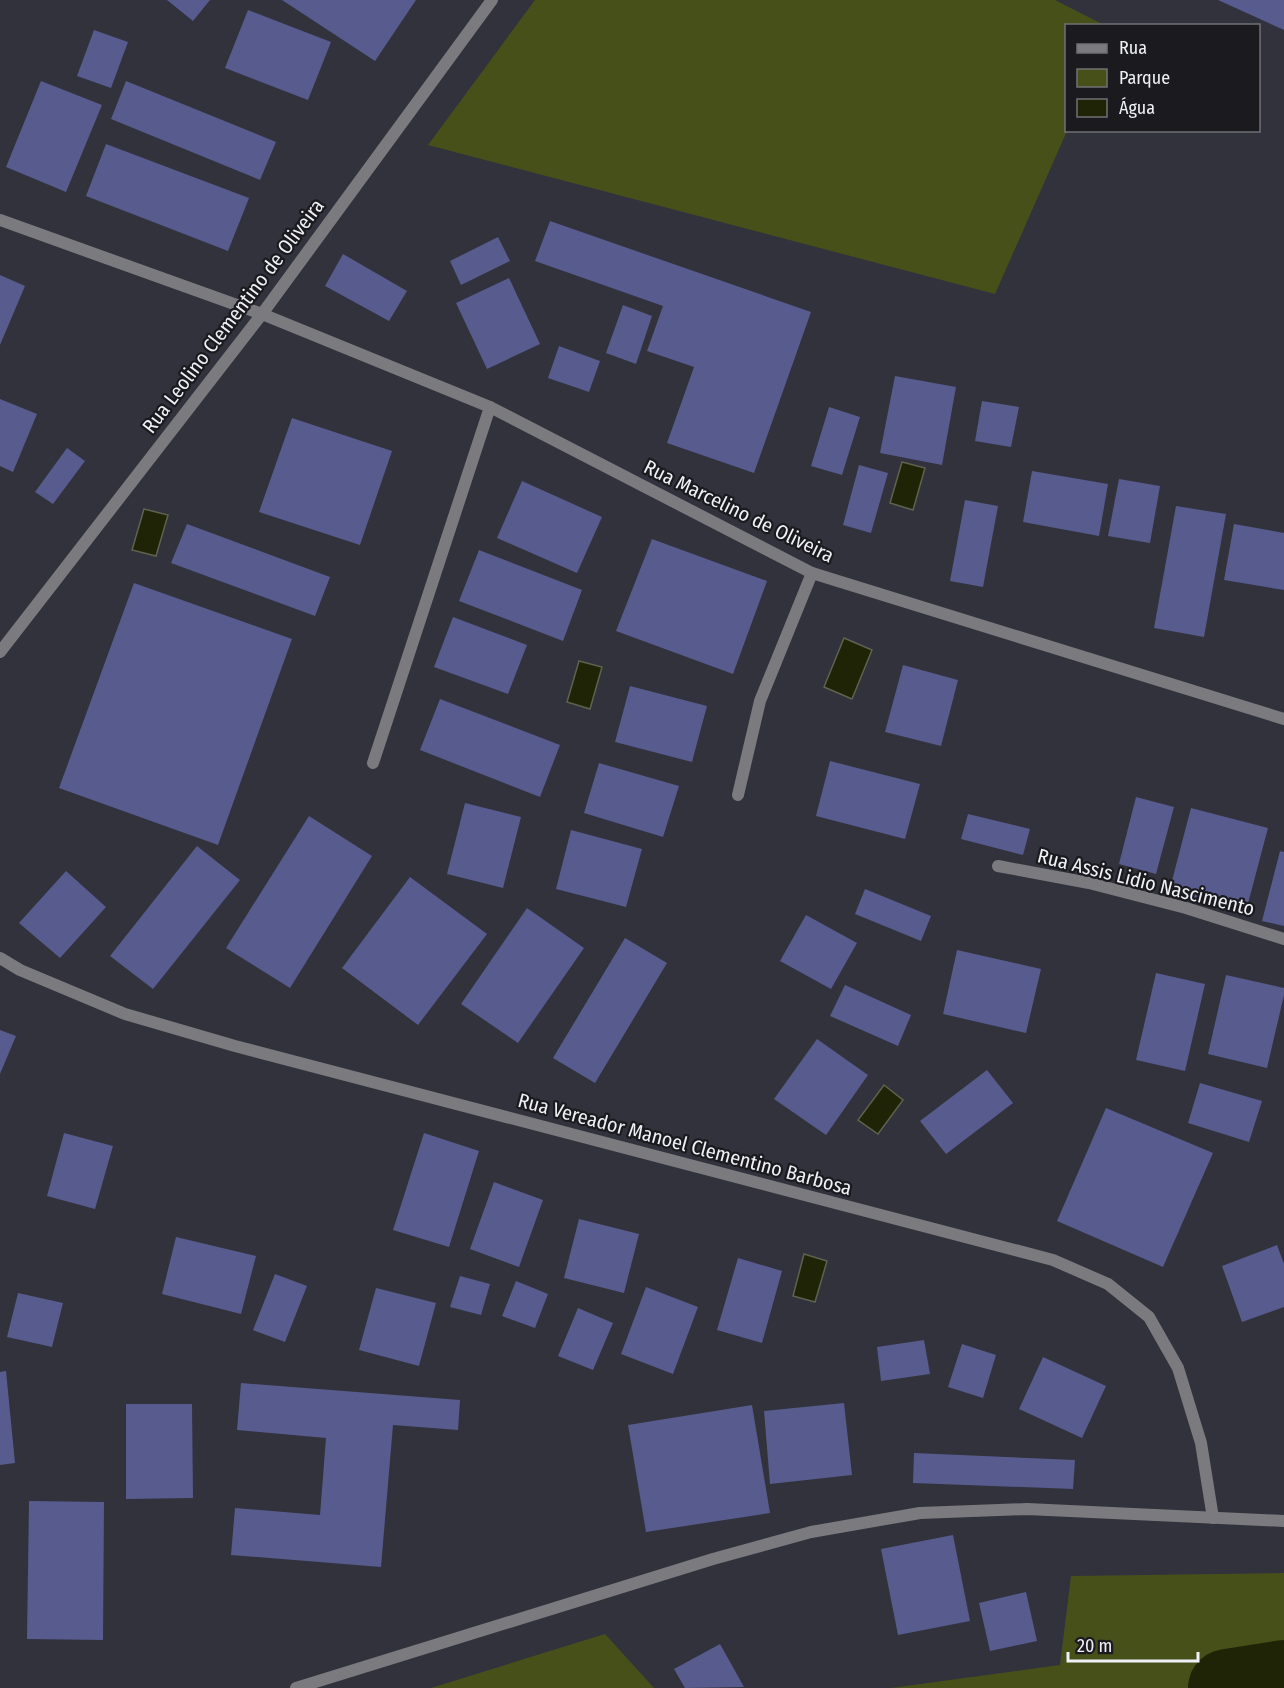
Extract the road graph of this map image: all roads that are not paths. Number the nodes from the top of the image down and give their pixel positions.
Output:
1 (492, 0) edge
2 (0, 220) edge
3 (262, 314) junction
4 (490, 407) junction
5 (812, 573) junction
6 (0, 652) edge
7 (1284, 719) edge
8 (373, 763) dead end
9 (738, 795) dead end
10 (998, 866) dead end
11 (1284, 939) edge
12 (0, 958) edge
13 (1213, 1518) junction
14 (1284, 1521) edge
15 (296, 1688) edge

1 - 3 street, Rua Leolino Clementino de Oliveira
2 - 3 street, Rua Marcelino de Oliveira
3 - 4 street, Rua Marcelino de Oliveira
3 - 6 street, Rua Leolino Clementino de Oliveira
4 - 5 street, Rua Marcelino de Oliveira
4 - 8 street
5 - 7 street, Rua Marcelino de Oliveira
5 - 9 street
10 - 11 street, Rua Assis Lidio Nascimento
12 - 13 street, Rua Vereador Manoel Clementino Barbosa
13 - 14 street
13 - 15 street

